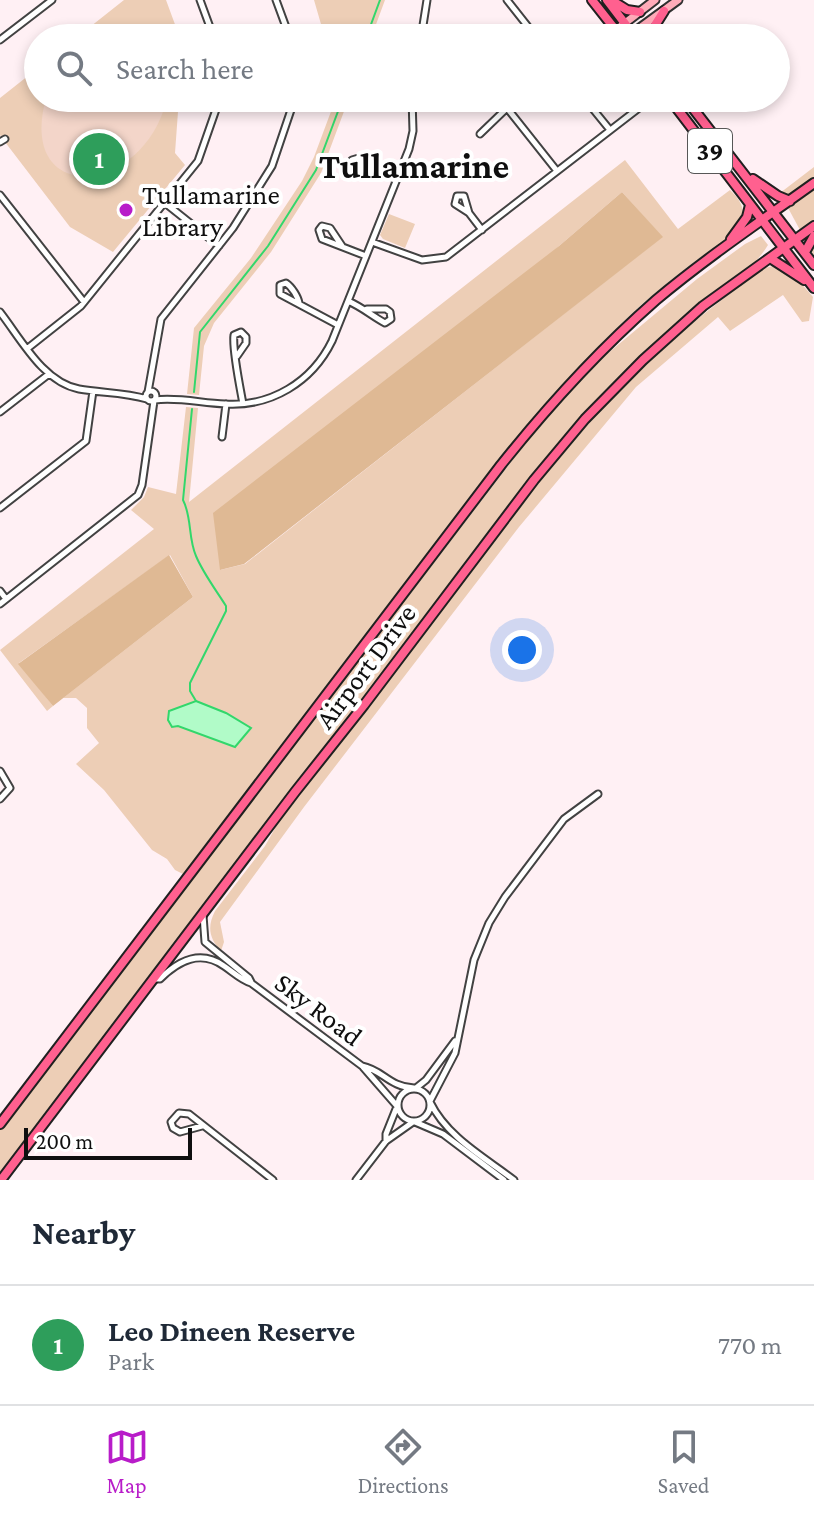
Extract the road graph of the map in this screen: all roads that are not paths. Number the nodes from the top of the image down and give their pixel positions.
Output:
1 (52, 0) edge
2 (200, 0) edge
3 (276, 0) edge
4 (427, 0) edge
5 (507, 0) edge
6 (592, 0) edge
7 (609, 0) edge
8 (655, 0) edge
9 (678, 0) edge
10 (664, 11) junction
11 (640, 12) junction
12 (209, 24) edge
13 (285, 24) edge
14 (423, 24) edge
15 (526, 24) edge
16 (615, 24) edge
17 (625, 24) joint
18 (645, 24) edge
19 (656, 24) edge
20 (0, 40) edge
21 (216, 112) edge
22 (291, 112) edge
23 (412, 112) edge
24 (503, 112) edge
25 (510, 112) edge
26 (595, 112) edge
27 (634, 112) edge
28 (680, 112) edge
29 (696, 112) edge
30 (610, 130) junction
31 (480, 134) dead end
32 (374, 169) dead end
33 (557, 171) junction
34 (743, 171) junction
35 (397, 179) junction
36 (814, 183) edge
37 (0, 195) edge
38 (790, 201) junction
39 (165, 203) junction
40 (750, 205) junction
41 (774, 211) junction
42 (469, 213) dead end
43 (762, 220) junction
44 (814, 226) edge
45 (482, 230) junction
46 (814, 236) edge
47 (795, 239) junction
48 (372, 242) junction
49 (219, 246) junction
50 (342, 246) junction
51 (725, 247) junction
52 (783, 248) junction
53 (805, 252) junction
54 (366, 256) junction
55 (770, 258) junction
56 (814, 265) edge
57 (813, 286) edge
58 (348, 301) junction
59 (84, 302) junction
60 (299, 303) junction
61 (367, 309) dead end
62 (0, 312) edge
63 (3, 322) edge
64 (338, 325) junction
65 (28, 348) junction
66 (237, 356) dead end
67 (49, 374) junction
68 (93, 391) junction
69 (151, 396) junction
70 (226, 404) junction
71 (243, 404) junction
72 (0, 412) edge
73 (222, 437) dead end
74 (0, 508) edge
75 (0, 591) edge
76 (6, 599) junction
77 (0, 604) edge
78 (0, 771) edge
79 (598, 794) dead end
80 (0, 799) edge
81 (203, 915) junction
82 (154, 979) junction
83 (251, 983) junction
84 (456, 1041) junction
85 (362, 1066) junction
86 (415, 1088) junction
87 (430, 1101) junction
88 (397, 1107) junction
89 (415, 1122) junction
90 (0, 1124) edge
91 (202, 1126) junction
92 (386, 1141) junction
93 (1, 1180) edge
94 (273, 1180) edge
95 (356, 1180) edge
96 (504, 1180) edge
97 (514, 1180) edge

1 - 20 street
2 - 12 street
3 - 13 street
4 - 14 street
5 - 15 street
6 - 16 main road
7 - 11 main road
7 - 17 main road
8 - 11 street
9 - 10 street
10 - 18 street
10 - 19 main road
11 - 17 street
21 - 39 street
22 - 49 street
23 - 35 street
24 - 31 street
25 - 33 street
26 - 30 street
27 - 30 street
28 - 40 main road, 39
29 - 34 main road, 39
30 - 33 street
32 - 35 street
33 - 45 street
34 - 38 main road
34 - 41 main road, 39
35 - 48 street
36 - 38 main road, Airport Drive
37 - 59 street
38 - 41 main road, Airport Drive
39 - 49 street
39 - 59 street
40 - 43 main road, 39
40 - 51 main road
41 - 43 main road, Airport Drive
41 - 47 main road, 39
42 - 45 street
43 - 51 main road, Airport Drive
43 - 52 main road, 39
44 - 47 main road, Airport Drive
45 - 48 street
46 - 53 main road
47 - 52 main road, Airport Drive
47 - 53 main road, 39
48 - 54 street
49 - 69 street
50 - 50 street
50 - 54 street
51 - 90 main road, Airport Drive
52 - 55 main road, Airport Drive
52 - 57 main road, 39
53 - 56 main road, 39
54 - 58 street
55 - 57 main road
55 - 81 main road, Airport Drive
58 - 61 street
58 - 64 street
59 - 65 street
60 - 60 street
60 - 64 street
62 - 63 street
63 - 65 street
64 - 71 street
65 - 67 street
66 - 71 street
67 - 68 street
67 - 72 street
68 - 69 street
68 - 74 street
69 - 70 street
69 - 76 street
70 - 71 street
70 - 73 street
75 - 76 street
76 - 77 street
78 - 80 street
79 - 84 street
81 - 82 main road, Airport Drive
81 - 83 street, Sky Road
82 - 83 street, Sky Road
82 - 93 main road, Airport Drive
83 - 85 street, Sky Road
84 - 86 street
84 - 87 street
85 - 86 street, Sky Road
85 - 88 street, Sky Road
86 - 87 street
86 - 88 street
87 - 89 street
87 - 97 street
88 - 89 street
88 - 92 street
89 - 92 street
89 - 96 street
91 - 91 street
91 - 94 street
92 - 95 street

